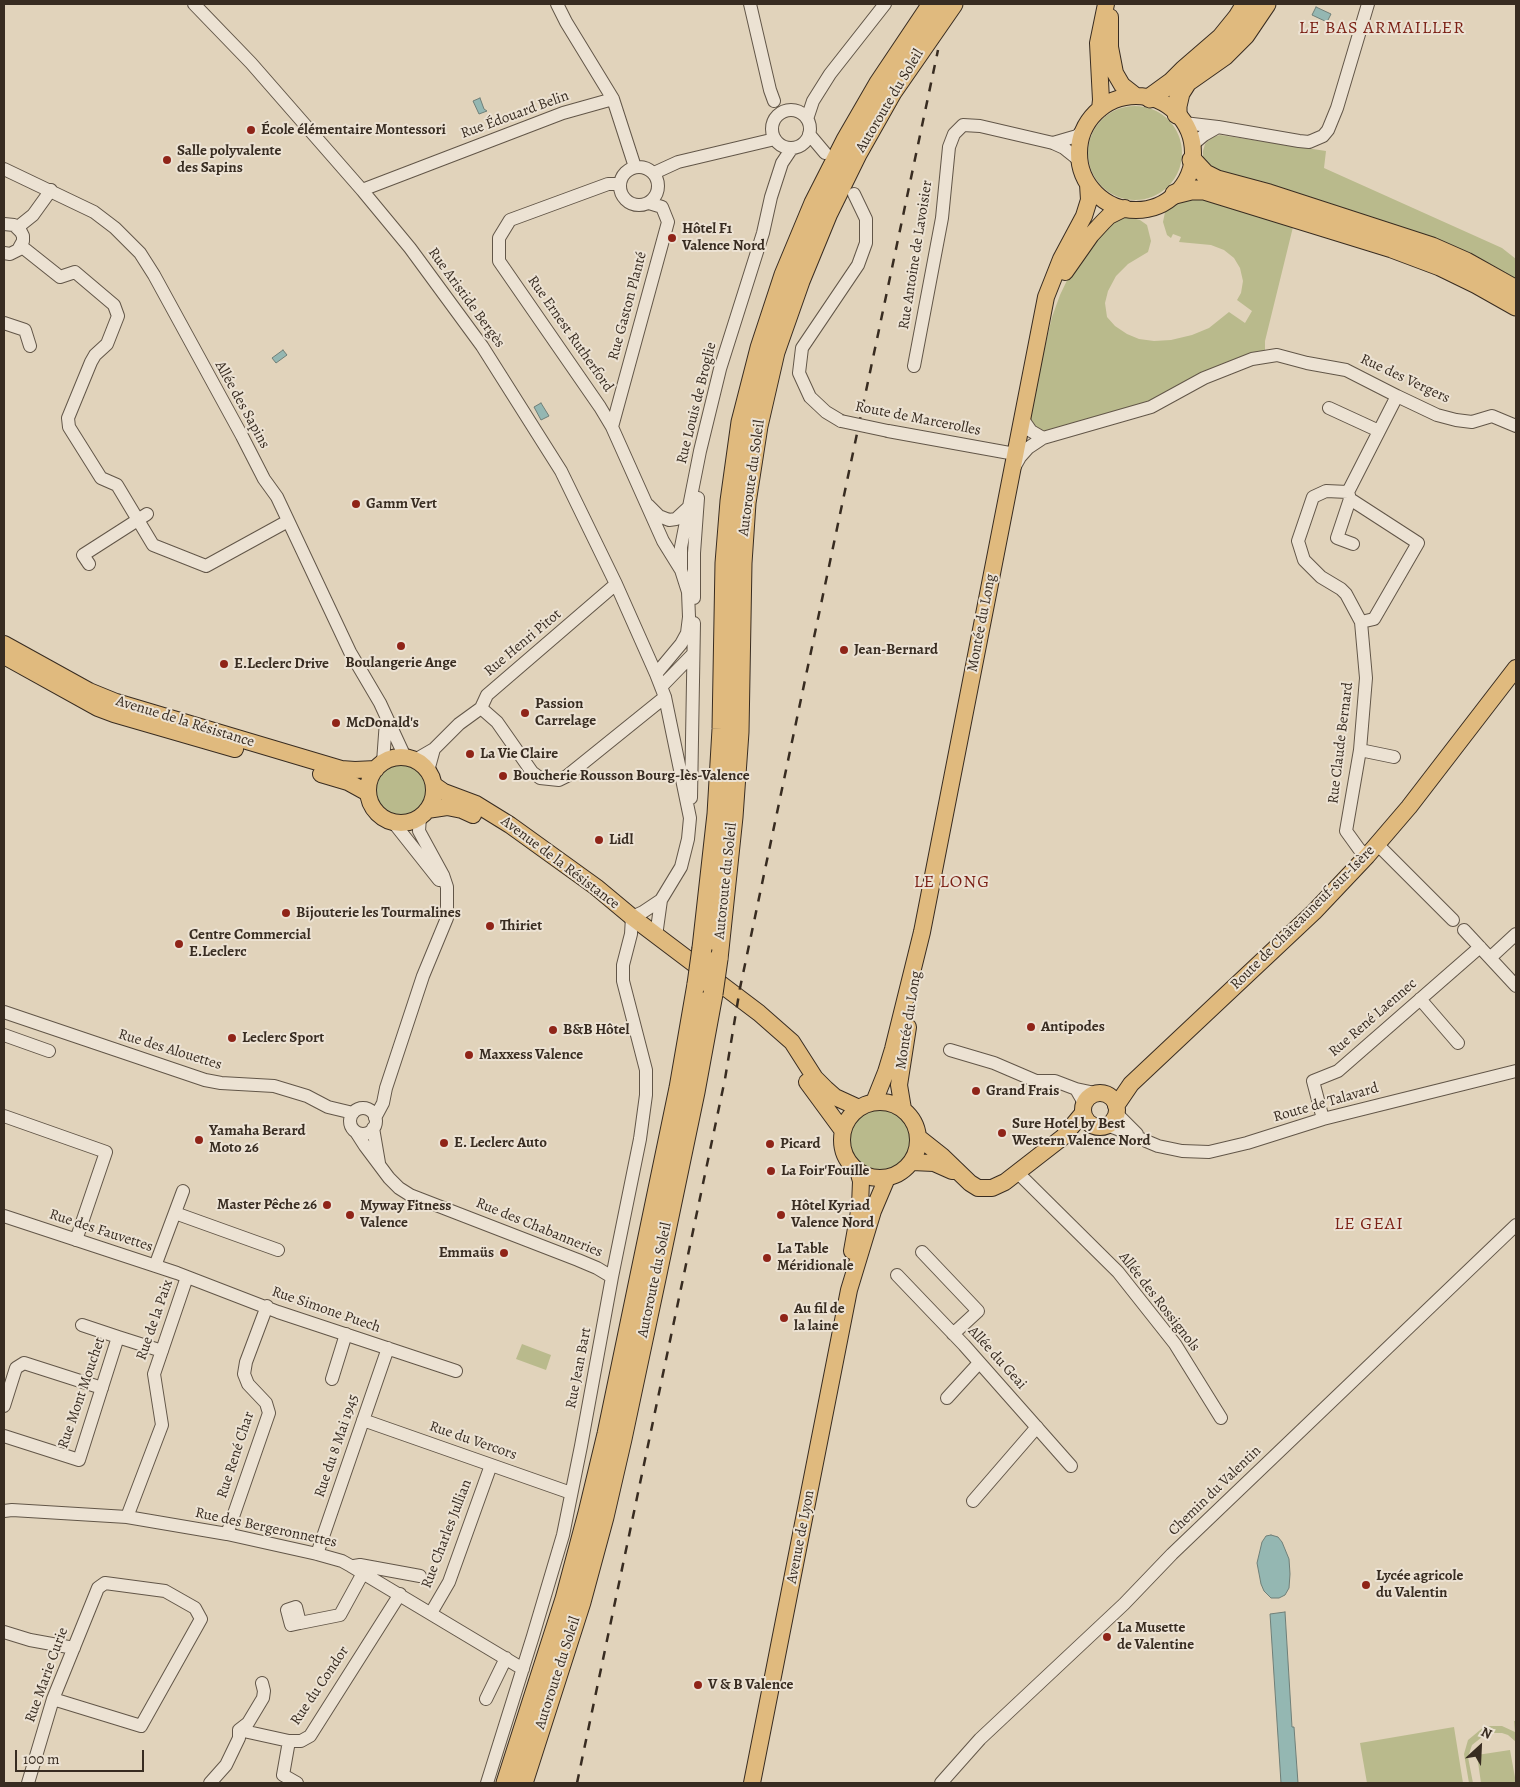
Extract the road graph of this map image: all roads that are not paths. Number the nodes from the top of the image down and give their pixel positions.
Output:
1 (194, 4) edge
2 (557, 4) edge
3 (750, 4) edge
4 (885, 4) edge
5 (932, 4) edge
6 (953, 4) edge
7 (1106, 4) edge
8 (1110, 4) edge
9 (1246, 4) edge
10 (1266, 4) edge
11 (1368, 4) edge
12 (1143, 97) junction
13 (613, 99) junction
14 (1100, 109) junction
15 (782, 113) junction
16 (803, 115) junction
17 (1181, 119) junction
18 (1218, 127) junction
19 (1083, 130) junction
20 (807, 138) junction
21 (780, 141) junction
22 (1053, 143) junction
23 (822, 149) dead end
24 (1192, 152) junction
25 (1079, 160) junction
26 (634, 167) junction
27 (4, 169) edge
28 (654, 172) junction
29 (619, 184) junction
30 (1088, 184) junction
31 (51, 190) junction
32 (362, 190) junction
33 (854, 194) dead end
34 (1175, 194) junction
35 (649, 203) junction
36 (1125, 208) junction
37 (4, 224) edge
38 (18, 228) junction
39 (21, 246) junction
40 (4, 253) edge
41 (1516, 290) edge
42 (1516, 306) edge
43 (1043, 314) junction
44 (4, 323) edge
45 (30, 346) dead end
46 (914, 366) dead end
47 (1397, 396) junction
48 (1329, 408) dead end
49 (1022, 418) junction
50 (1516, 426) edge
51 (612, 427) junction
52 (1379, 430) junction
53 (1043, 438) junction
54 (700, 451) junction
55 (1015, 454) junction
56 (1012, 471) junction
57 (1349, 496) junction
58 (644, 501) junction
59 (690, 506) junction
60 (142, 517) junction
61 (697, 517) junction
62 (288, 520) junction
63 (668, 520) junction
64 (658, 531) junction
65 (684, 531) junction
66 (1353, 544) dead end
67 (694, 553) junction
68 (89, 564) dead end
69 (681, 570) junction
70 (616, 584) junction
71 (1361, 622) junction
72 (4, 644) edge
73 (674, 651) junction
74 (648, 654) junction
75 (693, 654) junction
76 (4, 656) edge
77 (1516, 668) edge
78 (656, 674) junction
79 (663, 692) junction
80 (481, 708) junction
81 (386, 718) junction
82 (434, 749) junction
83 (1360, 750) junction
84 (1394, 757) dead end
85 (410, 759) junction
86 (379, 765) junction
87 (431, 778) junction
88 (368, 792) junction
89 (424, 814) junction
90 (690, 818) junction
91 (394, 822) junction
92 (1372, 850) junction
93 (448, 895) junction
94 (661, 900) junction
95 (632, 917) junction
96 (1453, 920) dead end
97 (1464, 930) dead end
98 (922, 932) junction
99 (1516, 934) edge
100 (654, 935) junction
101 (1480, 947) junction
102 (627, 952) junction
103 (710, 953) junction
104 (1490, 958) junction
105 (1516, 986) edge
106 (705, 989) junction
107 (1420, 1000) junction
108 (8, 1013) edge
109 (772, 1024) junction
110 (4, 1036) edge
111 (1458, 1042) dead end
112 (950, 1050) dead end
113 (49, 1051) dead end
114 (1516, 1071) edge
115 (386, 1088) junction
116 (866, 1105) junction
117 (1097, 1107) junction
118 (903, 1109) junction
119 (4, 1116) edge
120 (1323, 1119) junction
121 (356, 1120) junction
122 (374, 1123) junction
123 (843, 1131) junction
124 (918, 1137) junction
125 (912, 1162) junction
126 (379, 1163) junction
127 (858, 1171) junction
128 (1018, 1173) junction
129 (960, 1176) junction
130 (887, 1178) junction
131 (183, 1191) dead end
132 (175, 1213) junction
133 (4, 1216) edge
134 (1516, 1225) edge
135 (76, 1240) junction
136 (278, 1250) dead end
137 (922, 1252) dead end
138 (156, 1266) junction
139 (897, 1275) dead end
140 (187, 1277) junction
141 (612, 1278) junction
142 (850, 1290) junction
143 (267, 1306) junction
144 (82, 1325) dead end
145 (346, 1334) junction
146 (954, 1334) junction
147 (118, 1337) junction
148 (388, 1348) junction
149 (162, 1351) junction
150 (979, 1363) junction
151 (456, 1371) dead end
152 (332, 1379) dead end
153 (102, 1388) junction
154 (947, 1398) dead end
155 (4, 1406) edge
156 (1221, 1418) dead end
157 (363, 1420) junction
158 (1037, 1427) junction
159 (4, 1436) edge
160 (491, 1465) junction
161 (1071, 1466) dead end
162 (571, 1493) junction
163 (973, 1501) dead end
164 (4, 1511) edge
165 (127, 1517) junction
166 (227, 1534) junction
167 (317, 1554) junction
168 (352, 1566) junction
169 (363, 1573) junction
170 (420, 1576) dead end
171 (400, 1594) junction
172 (431, 1613) junction
173 (300, 1623) dead end
174 (4, 1632) edge
175 (74, 1648) junction
176 (506, 1658) junction
177 (523, 1669) junction
178 (262, 1684) dead end
179 (53, 1699) junction
180 (486, 1699) dead end
181 (239, 1730) junction
182 (289, 1740) junction
183 (28, 1783) edge
184 (210, 1783) edge
185 (297, 1783) edge
186 (487, 1783) edge
187 (506, 1783) edge
188 (523, 1783) edge
189 (752, 1783) edge
190 (941, 1783) edge

1 - 32 street, Rue Aristide Bergès
2 - 13 street
3 - 15 street
4 - 16 street
5 - 103 highway, Autoroute du Soleil
6 - 103 highway, Autoroute du Soleil
7 - 14 main road
8 - 12 main road
9 - 12 highway
10 - 17 highway
11 - 18 street
12 - 14 main road
12 - 17 main road
13 - 26 street
13 - 32 street, Rue Édouard Belin
14 - 19 main road
15 - 16 street
15 - 21 street
16 - 20 street
17 - 18 street
17 - 24 main road
18 - 24 street
19 - 22 street, Rue Antoine de Lavoisier
19 - 25 main road
20 - 21 street
20 - 23 street
21 - 28 street
21 - 54 street, Rue Louis de Broglie
22 - 25 street, Rue Antoine de Lavoisier
22 - 46 street, Rue Antoine de Lavoisier
24 - 34 main road
24 - 41 highway
25 - 30 main road
26 - 28 street
26 - 29 street
27 - 31 street, Allée des Sapins
28 - 35 street
29 - 35 street
29 - 51 street, Rue Ernest Rutherford
30 - 36 main road
30 - 43 main road, Montée du Long
31 - 38 street
31 - 62 street, Allée des Sapins
32 - 70 street, Rue Aristide Bergès
33 - 55 street, Route de Marcerolles, bridge
34 - 36 main road
34 - 42 highway
35 - 51 street, Rue Gaston Planté
36 - 43 main road, Montée du Long
37 - 38 street
38 - 39 street
39 - 40 street
39 - 60 street
43 - 49 main road, Montée du Long
44 - 45 street
47 - 50 street, Rue des Vergers
47 - 52 street
47 - 53 street, Rue des Vergers
48 - 52 street
49 - 53 street
49 - 55 main road, Montée du Long
51 - 58 street, Rue Ernest Rutherford
52 - 57 street
53 - 56 street
54 - 59 street, Rue Louis de Broglie
54 - 61 street
55 - 56 main road, Montée du Long
56 - 98 main road, Montée du Long
57 - 66 street
57 - 71 street
57 - 71 street, Rue Claude Bernard
58 - 63 street
58 - 64 street, Rue Ernest Rutherford
59 - 63 street
59 - 65 street, Rue Louis de Broglie
60 - 62 street
60 - 68 street
61 - 65 street
61 - 67 street
62 - 81 street, Allée des Sapins
63 - 65 street
64 - 65 street
64 - 69 street, Rue Ernest Rutherford
65 - 67 street
65 - 69 street, Rue Louis de Broglie
67 - 75 street
69 - 73 street, Rue Louis de Broglie
70 - 74 street, Rue Aristide Bergès
70 - 80 street, Rue Henri Pitot
71 - 83 street, Rue Claude Bernard
72 - 86 main road, Avenue de la Résistance
73 - 74 street
73 - 78 street, Rue Louis de Broglie
74 - 78 street
75 - 79 street
75 - 90 street
76 - 88 main road, Avenue de la Résistance
77 - 92 main road, Route de Châteauneuf-sur-Isère
78 - 79 street
79 - 80 street
79 - 90 street
80 - 82 street, Rue Henri Pitot
81 - 85 street, Allée des Sapins
81 - 86 street, Allée des Sapins
82 - 85 street, Rue Henri Pitot
82 - 87 street, Rue Henri Pitot
83 - 84 street
83 - 92 street, Rue Claude Bernard
85 - 86 main road
85 - 87 main road
86 - 88 main road
87 - 89 main road
87 - 95 main road, Avenue de la Résistance
88 - 91 main road
89 - 91 main road
89 - 93 street
89 - 95 main road, Avenue de la Résistance
90 - 94 street
91 - 93 street
92 - 96 street, Rue Claude Bernard
92 - 117 main road, Route de Châteauneuf-sur-Isère
93 - 115 street
94 - 95 street
94 - 100 street
95 - 100 main road, Avenue de la Résistance
95 - 102 street, Rue Jean Bart
97 - 101 street
98 - 116 main road, Montée du Long
98 - 118 main road, Montée du Long
99 - 104 street
100 - 102 street
100 - 109 main road, Avenue de la Résistance
101 - 104 street
101 - 107 street, Rue René Laennec
102 - 141 street, Rue Jean Bart
103 - 106 highway, Autoroute du Soleil, bridge
104 - 105 street
106 - 187 highway, Autoroute du Soleil
106 - 188 highway, Autoroute du Soleil
107 - 111 street
107 - 120 street, Rue René Laennec
108 - 110 street
108 - 121 street, Rue des Alouettes
109 - 116 main road, Avenue de la Résistance
109 - 123 main road, Avenue de la Résistance
110 - 113 street
112 - 117 street
114 - 120 street, Route de Talavard
115 - 121 street
115 - 122 street
116 - 118 main road
116 - 123 main road
117 - 120 street, Route de Talavard
117 - 128 main road
118 - 124 main road
119 - 135 street
121 - 122 street
121 - 122 street
121 - 126 street, Rue des Chabanneries
122 - 126 street, Rue des Chabanneries
123 - 127 main road
124 - 125 main road
124 - 129 main road
125 - 129 main road
125 - 130 main road
126 - 141 street, Rue des Chabanneries
127 - 130 main road
127 - 142 main road, Avenue de Lyon
128 - 129 main road
128 - 156 street, Allée des Rossignols
130 - 142 main road, Avenue de Lyon
131 - 132 street
132 - 136 street
132 - 138 street
133 - 135 street, Rue des Fauvettes
134 - 190 street, Chemin du Valentin
135 - 138 street, Rue des Fauvettes
137 - 146 street
138 - 140 street, Rue des Fauvettes
139 - 146 street, Allée du Geai
140 - 143 street, Rue Simone Puech
140 - 149 street, Rue de la Paix
141 - 162 street, Rue Jean Bart
142 - 189 main road, Avenue de Lyon
143 - 145 street, Rue Simone Puech
143 - 166 street, Rue René Char
144 - 147 street
145 - 148 street, Rue Simone Puech
145 - 152 street
146 - 150 street, Allée du Geai
147 - 149 street, Rue Mont Mouchet
147 - 153 street, Rue Mont Mouchet
148 - 151 street, Rue Simone Puech
148 - 157 street, Rue du 8 Mai 1945
149 - 165 street, Rue de la Paix
150 - 154 street
150 - 158 street, Allée du Geai
153 - 155 street
153 - 159 street, Rue Mont Mouchet
157 - 160 street, Rue du Vercors
157 - 167 street, Rue du 8 Mai 1945
158 - 161 street, Allée du Geai
158 - 163 street
160 - 162 street, Rue du Vercors
160 - 172 street, Rue Charles Jullian
162 - 177 street, Rue Jean Bart
164 - 165 street, Rue des Bergeronnettes
165 - 166 street, Rue des Bergeronnettes
166 - 167 street, Rue des Bergeronnettes
167 - 168 street, Rue des Bergeronnettes
168 - 169 street, Rue des Bergeronnettes
168 - 170 street, Rue Charles Jullian
169 - 171 street, Rue des Bergeronnettes
169 - 173 street
171 - 172 street, Rue des Bergeronnettes
171 - 182 street, Rue du Condor
172 - 176 street, Rue des Bergeronnettes
174 - 175 street
175 - 179 street, Rue Marie Curie
175 - 179 street, Rue Marie Curie
176 - 177 street, Rue des Bergeronnettes
176 - 180 street
177 - 186 street, Rue Jean Bart
178 - 181 street
179 - 183 street, Rue Marie Curie
181 - 182 street, Rue du Condor
181 - 184 street
182 - 185 street

